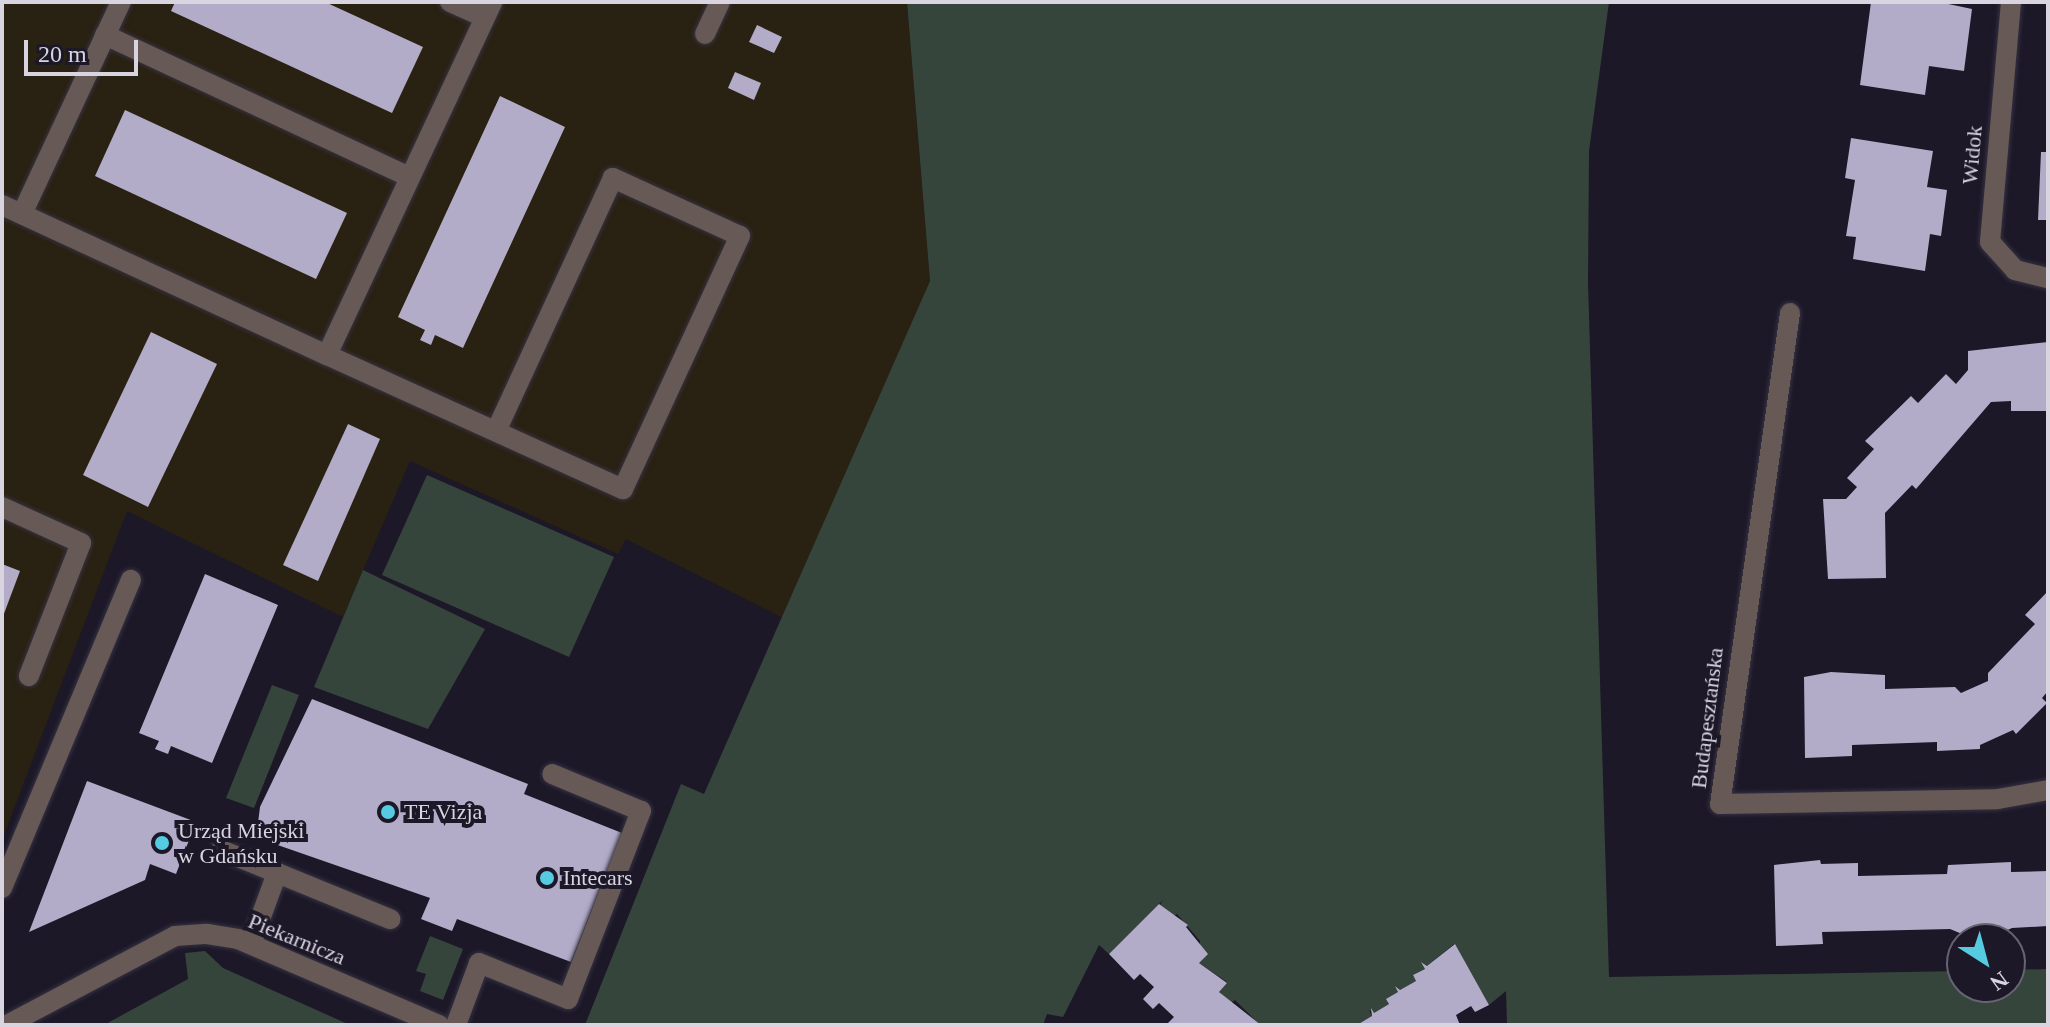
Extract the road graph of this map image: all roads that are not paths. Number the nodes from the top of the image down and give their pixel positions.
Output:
1 (121, 2) edge
2 (450, 2) edge
3 (720, 2) edge
4 (2011, 2) edge
5 (488, 10) edge
6 (705, 34) dead end
7 (105, 35) junction
8 (409, 177) junction
9 (2, 205) edge
10 (22, 214) junction
11 (2048, 278) edge
12 (1790, 313) dead end
13 (327, 355) junction
14 (496, 431) junction
15 (2, 507) edge
16 (131, 580) dead end
17 (29, 676) dead end
18 (552, 774) dead end
19 (2048, 790) edge
20 (221, 850) dead end
21 (277, 873) junction
22 (2, 888) edge
23 (390, 919) dead end
24 (251, 944) junction
25 (7, 1025) edge
26 (439, 1025) edge
27 (456, 1025) edge

1 - 7 street
2 - 5 street
3 - 6 street
4 - 11 street, Widok
5 - 8 street
7 - 8 street
7 - 10 street
8 - 13 street
9 - 10 street
10 - 13 street
12 - 19 street, Budapesztańska
13 - 14 street
14 - 14 street
15 - 17 street
16 - 22 street
18 - 27 street
20 - 21 street
21 - 23 street
21 - 24 street
24 - 25 street, Piekarnicza
24 - 26 street, Piekarnicza

